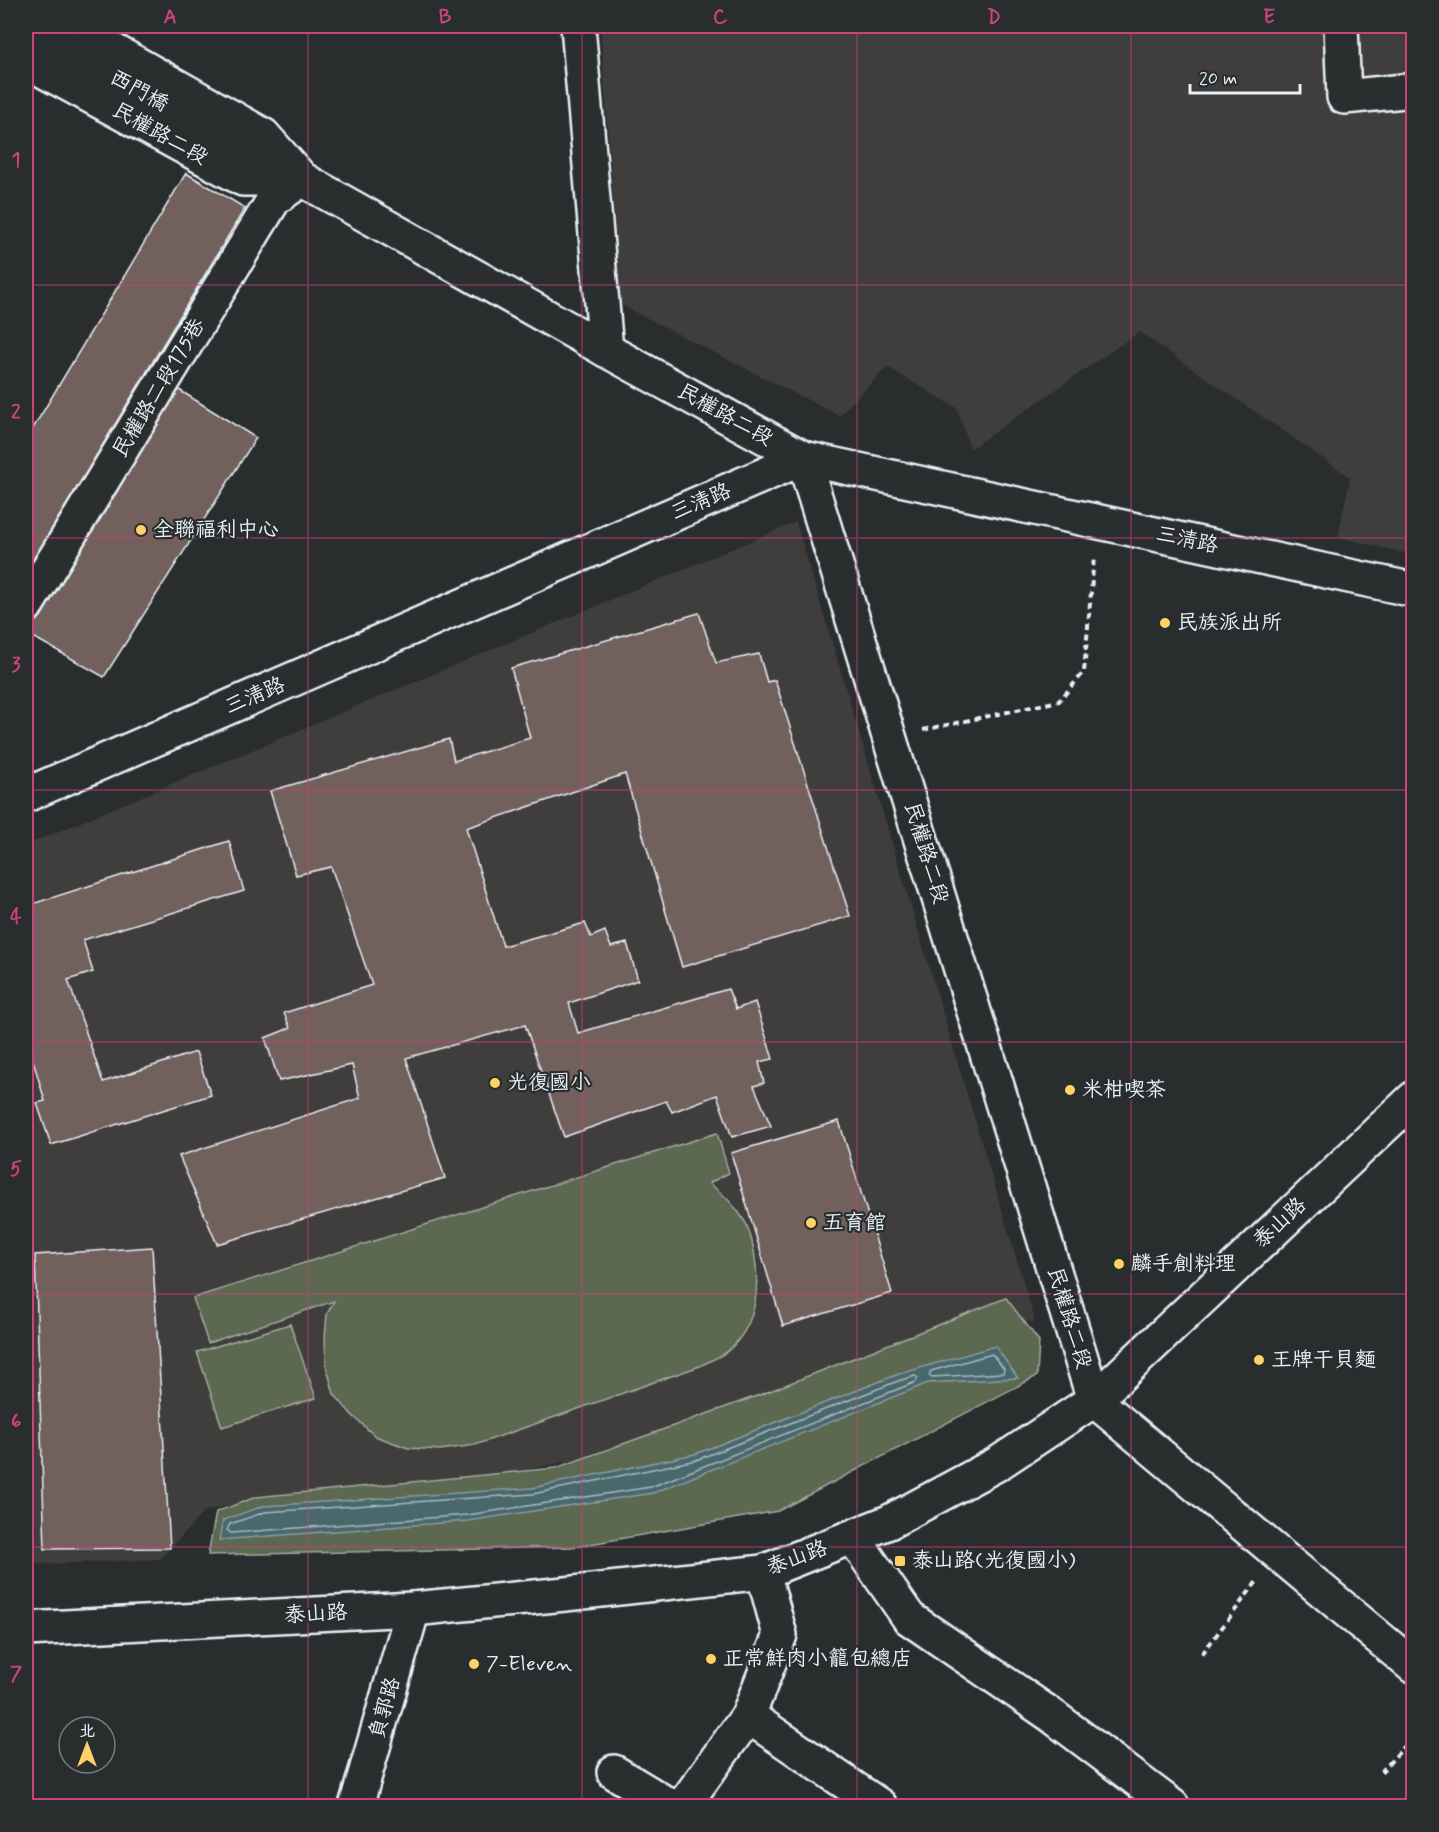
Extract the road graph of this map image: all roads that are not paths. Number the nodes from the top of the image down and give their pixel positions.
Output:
1 (70, 26) edge
2 (578, 26) edge
3 (1341, 26) edge
4 (26, 29) edge
5 (26, 61) edge
6 (1413, 90) edge
7 (252, 154) joint
8 (302, 179) junction
9 (606, 350) junction
10 (803, 458) junction
11 (1413, 590) edge
12 (26, 606) edge
13 (26, 795) edge
14 (1413, 1098) edge
15 (1094, 1400) junction
16 (853, 1536) junction
17 (763, 1572) junction
18 (413, 1609) junction
19 (26, 1629) edge
20 (1413, 1667) edge
21 (748, 1716) junction
22 (614, 1772) dead end
23 (356, 1806) edge
24 (670, 1806) edge
25 (683, 1806) edge
26 (880, 1806) edge
27 (1172, 1806) edge

1 - 8 main road, 民權路二段
2 - 9 main road
3 - 6 main road
4 - 7 main road, 西門橋
5 - 8 main road, 民權路二段
7 - 8 main road, 民權路二段
8 - 9 main road, 民權路二段
8 - 12 main road, 民權路二段175巷
9 - 10 main road, 民權路二段
10 - 11 main road, 三清路
10 - 13 main road, 三清路
10 - 15 main road, 民權路二段
14 - 15 main road, 泰山路
15 - 16 main road, 泰山路
15 - 20 main road
16 - 17 main road, 泰山路
16 - 27 main road
17 - 18 main road, 泰山路
17 - 21 main road
18 - 19 main road, 泰山路
18 - 23 main road, 負郭路
21 - 25 main road
21 - 26 main road
22 - 24 main road

